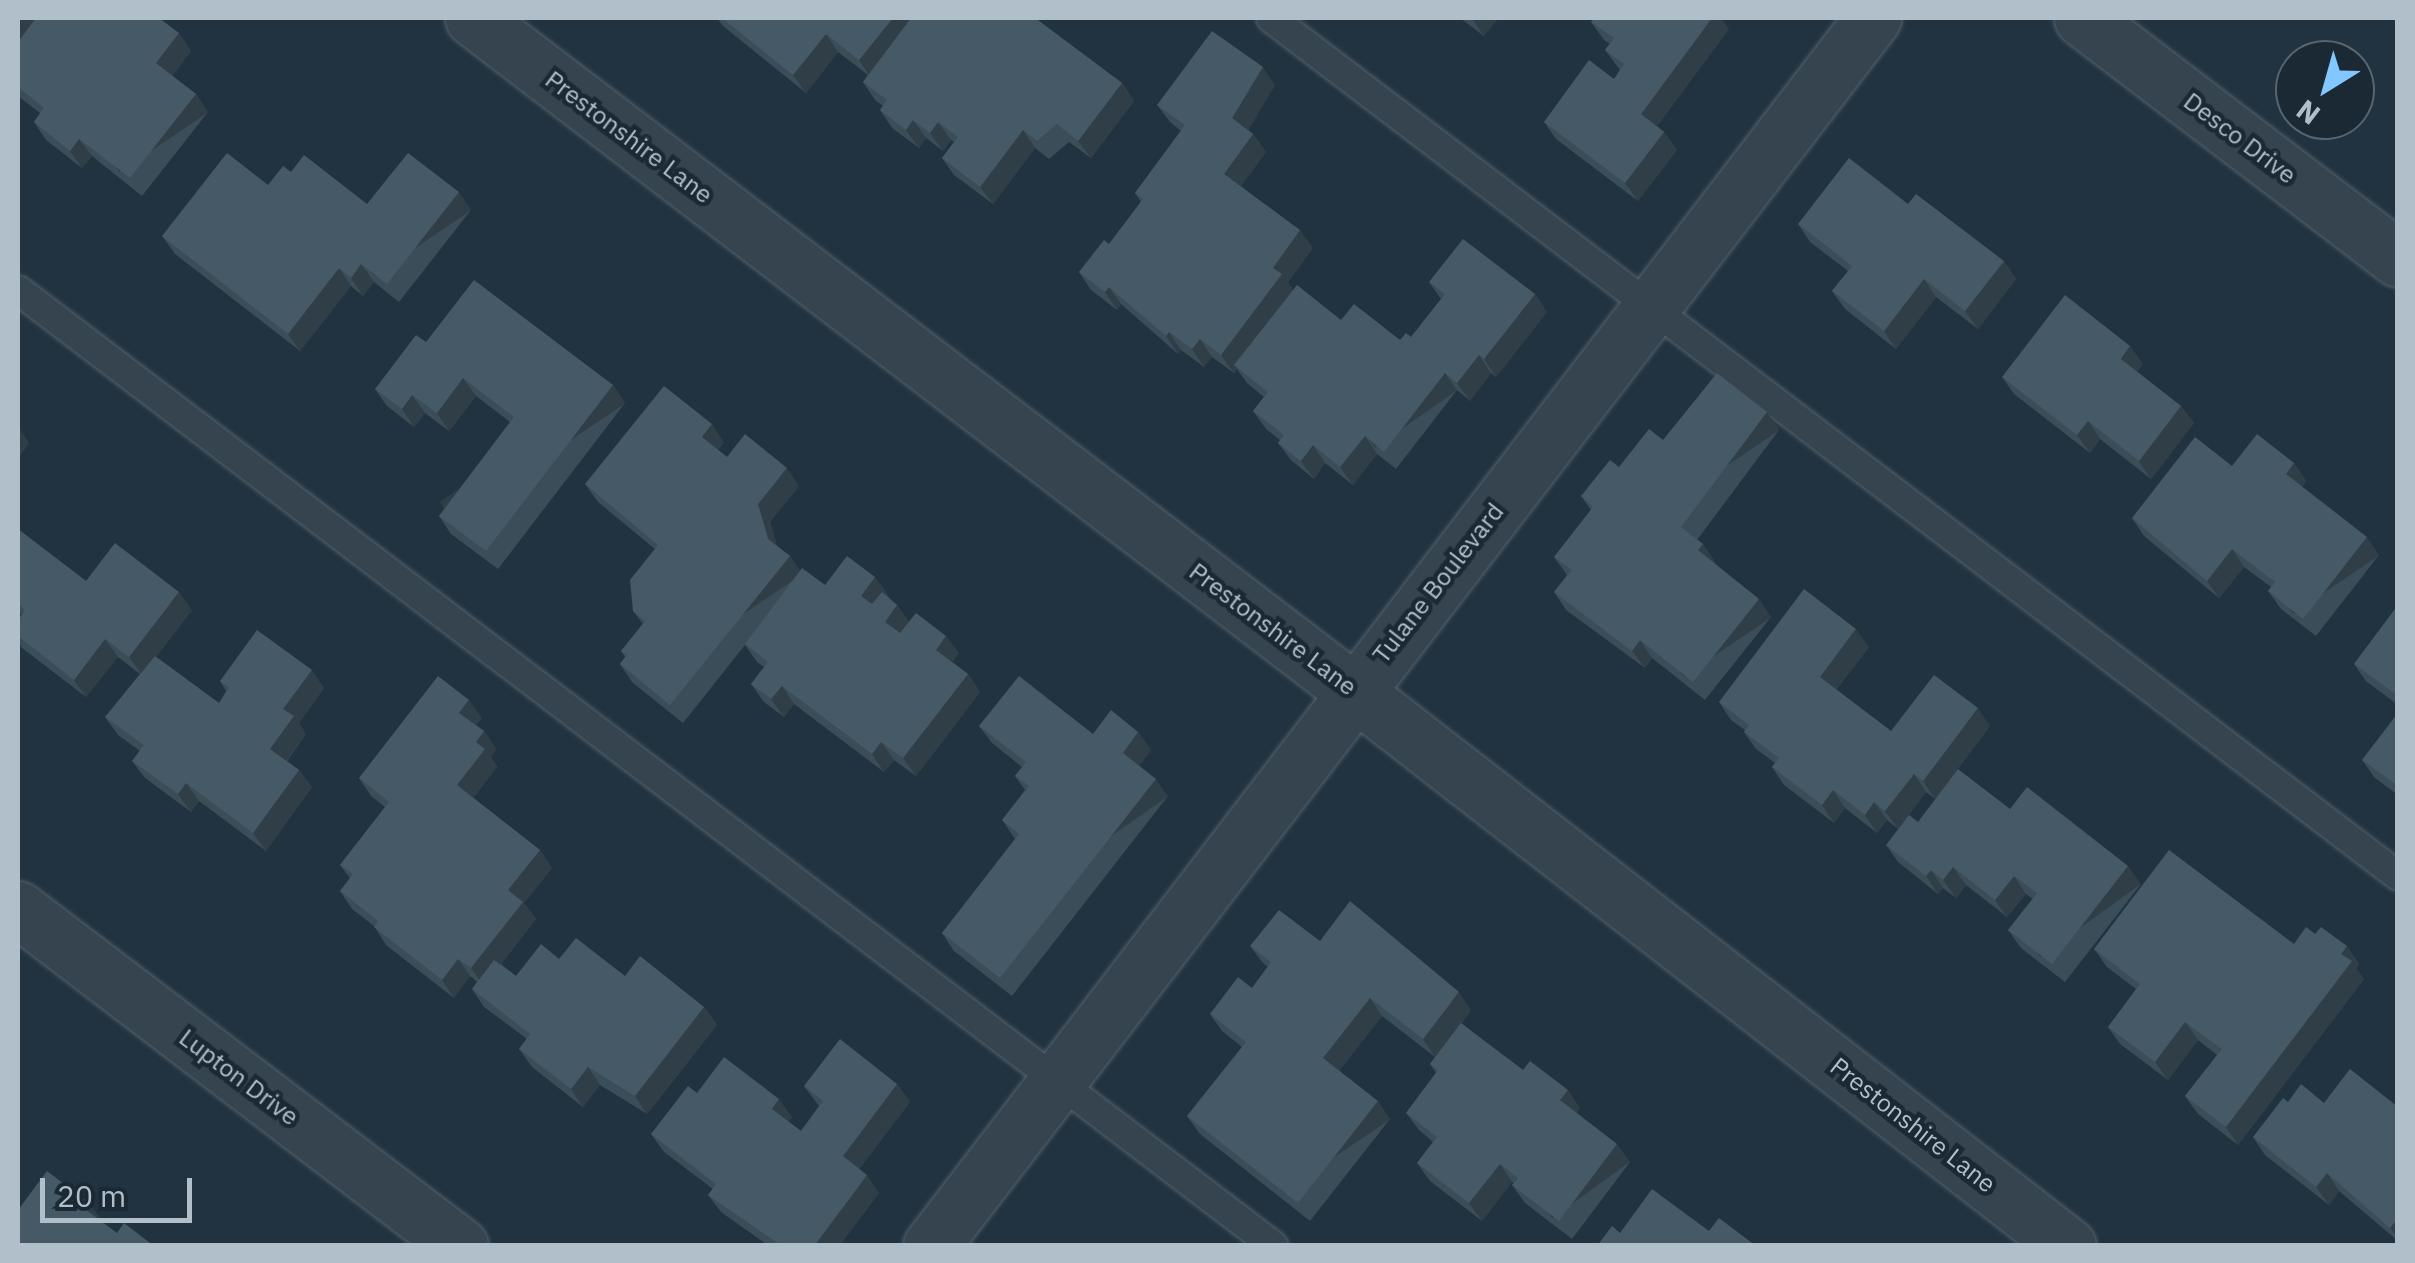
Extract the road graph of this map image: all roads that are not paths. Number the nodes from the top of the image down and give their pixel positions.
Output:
1 (474, 18) edge
2 (1271, 18) edge
3 (1873, 18) edge
4 (2082, 18) edge
5 (2398, 259) edge
6 (18, 290) edge
7 (1651, 306) junction
8 (1355, 692) junction
9 (2398, 876) edge
10 (18, 909) edge
11 (1058, 1081) junction
12 (460, 1246) edge
13 (932, 1246) edge
14 (1274, 1246) edge
15 (2068, 1246) edge

1 - 8 street, Prestonshire Lane
2 - 7 lane
3 - 7 street, Tulane Boulevard
4 - 5 street, Desco Drive
6 - 11 lane
7 - 8 street, Tulane Boulevard
7 - 9 lane
8 - 11 street, Tulane Boulevard
8 - 15 street, Prestonshire Lane
10 - 12 street, Lupton Drive
11 - 13 street, Tulane Boulevard
11 - 14 lane

